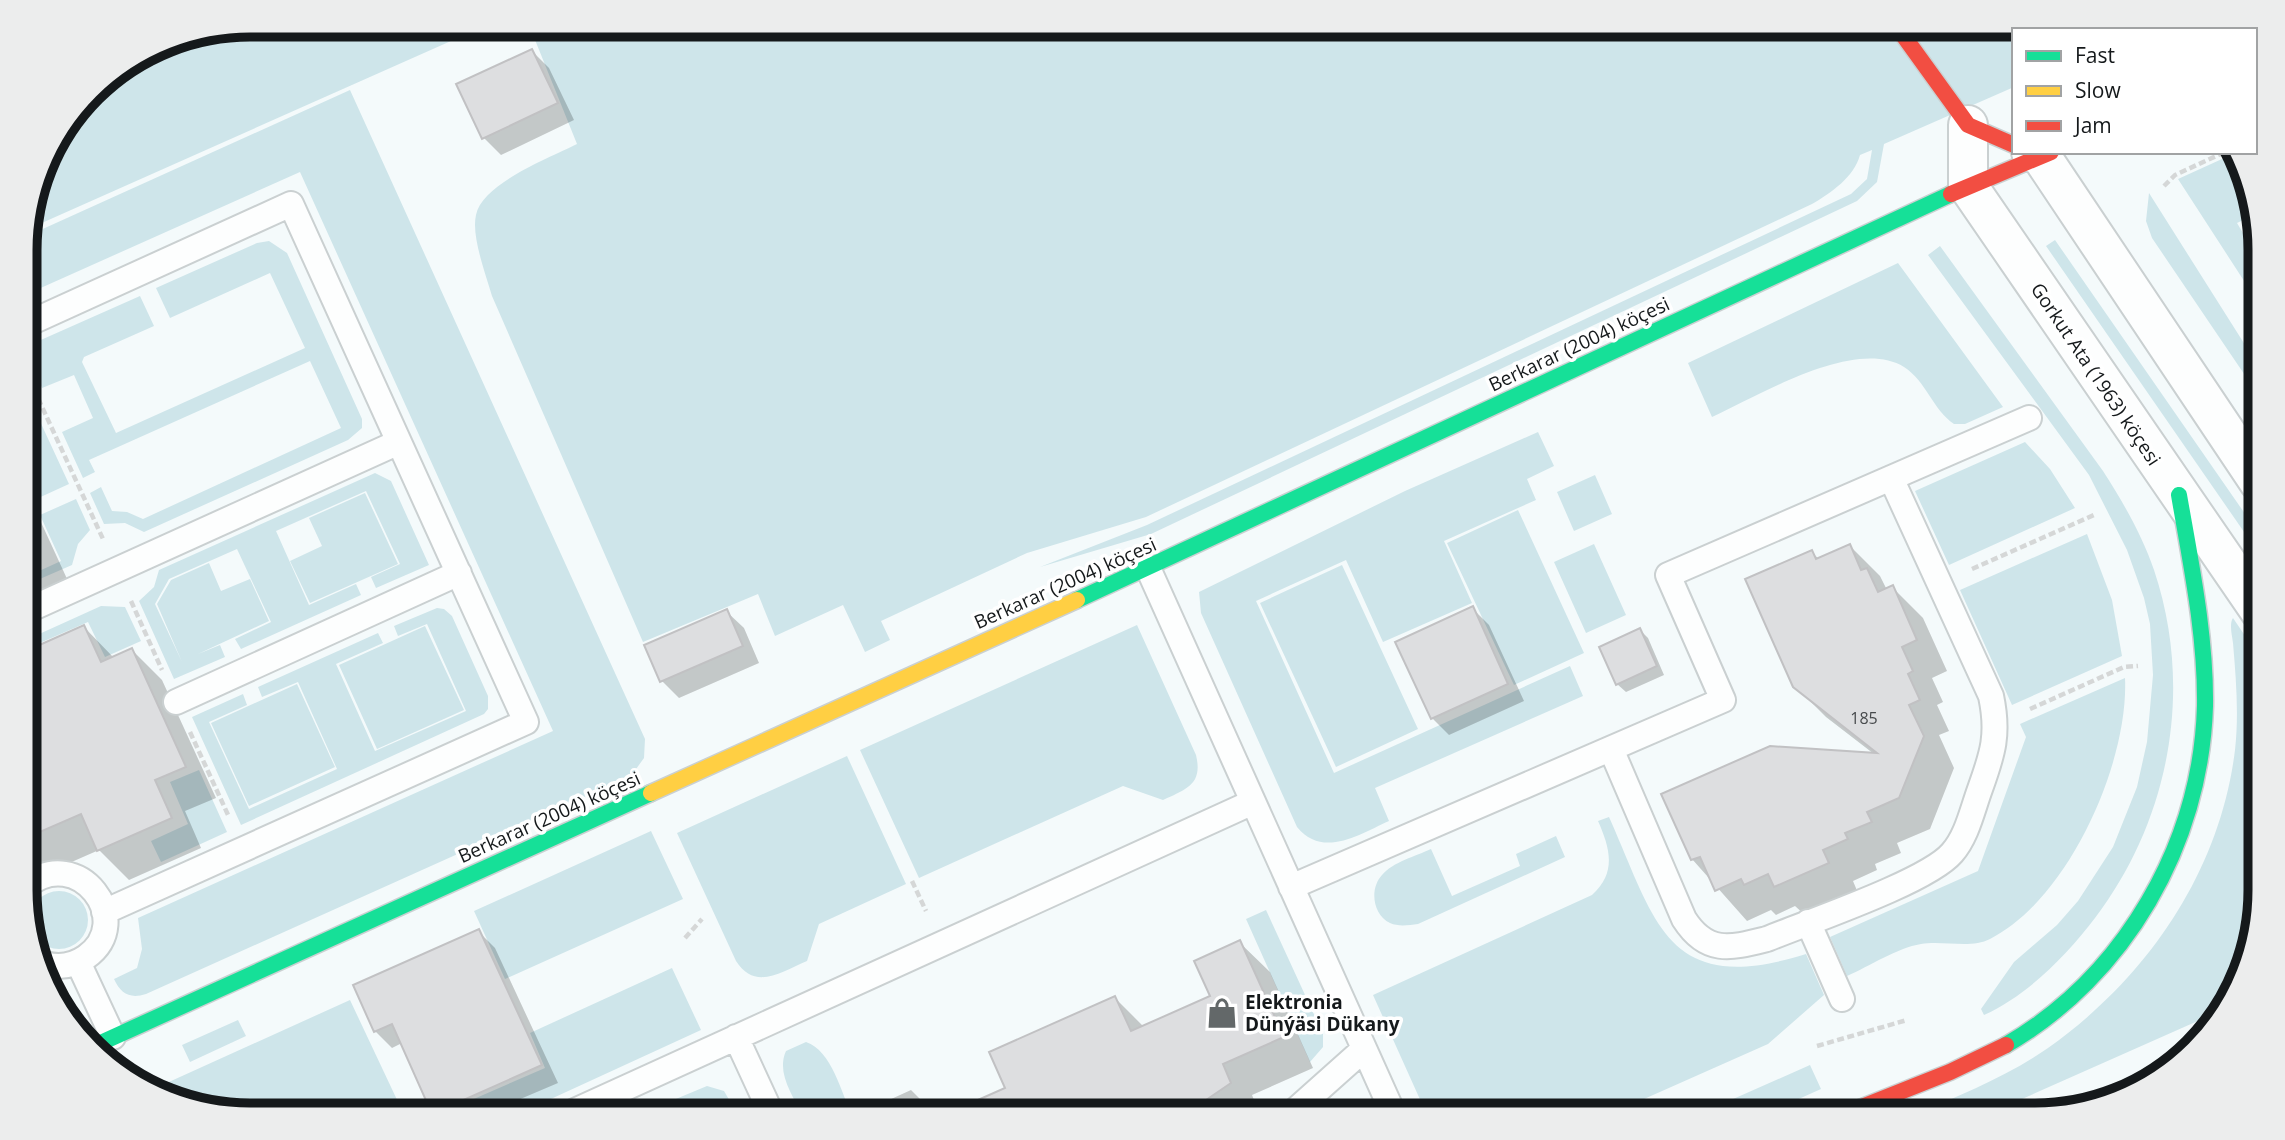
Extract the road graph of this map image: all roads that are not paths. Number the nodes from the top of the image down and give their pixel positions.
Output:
1 (1904, 37) edge
2 (1968, 125) junction
3 (2012, 142) edge
4 (2028, 154) edge
5 (2036, 154) edge
6 (1968, 186) junction
7 (37, 320) edge
8 (2029, 418) dead end
9 (399, 442) junction
10 (2248, 463) edge
11 (1891, 478) junction
12 (2179, 495) junction
13 (1148, 568) junction
14 (458, 573) junction
15 (2248, 594) edge
16 (37, 606) edge
17 (176, 702) road end
18 (1611, 749) junction
19 (1253, 802) junction
20 (37, 881) edge
21 (1291, 887) junction
22 (104, 912) junction
23 (1808, 922) junction
24 (78, 962) junction
25 (51, 965) edge
26 (1842, 999) dead end
27 (736, 1037) junction
28 (104, 1041) edge
29 (1364, 1049) junction
30 (592, 1103) edge
31 (766, 1103) edge
32 (1303, 1103) edge
33 (1389, 1103) edge
34 (1871, 1103) edge

1 - 2 street
2 - 3 street
2 - 6 street
4 - 6 street, Berkarar (2004) köçesi
5 - 10 street
6 - 12 street, Gorkut Ata (1963) köçesi
6 - 13 street, Berkarar (2004) köçesi
7 - 9 lane
8 - 11 lane
9 - 14 lane
9 - 16 lane
11 - 18 lane
11 - 23 lane
12 - 15 street, Gorkut Ata (1963) köçesi
12 - 34 street
13 - 19 lane
13 - 28 street, Berkarar (2004) köçesi
14 - 17 lane
14 - 22 lane
18 - 21 lane
18 - 23 lane
19 - 21 lane
19 - 27 lane
20 - 22 lane
21 - 29 lane
22 - 24 lane
23 - 26 lane
24 - 25 lane
24 - 28 lane
27 - 30 lane
27 - 31 lane
29 - 32 lane
29 - 33 lane

